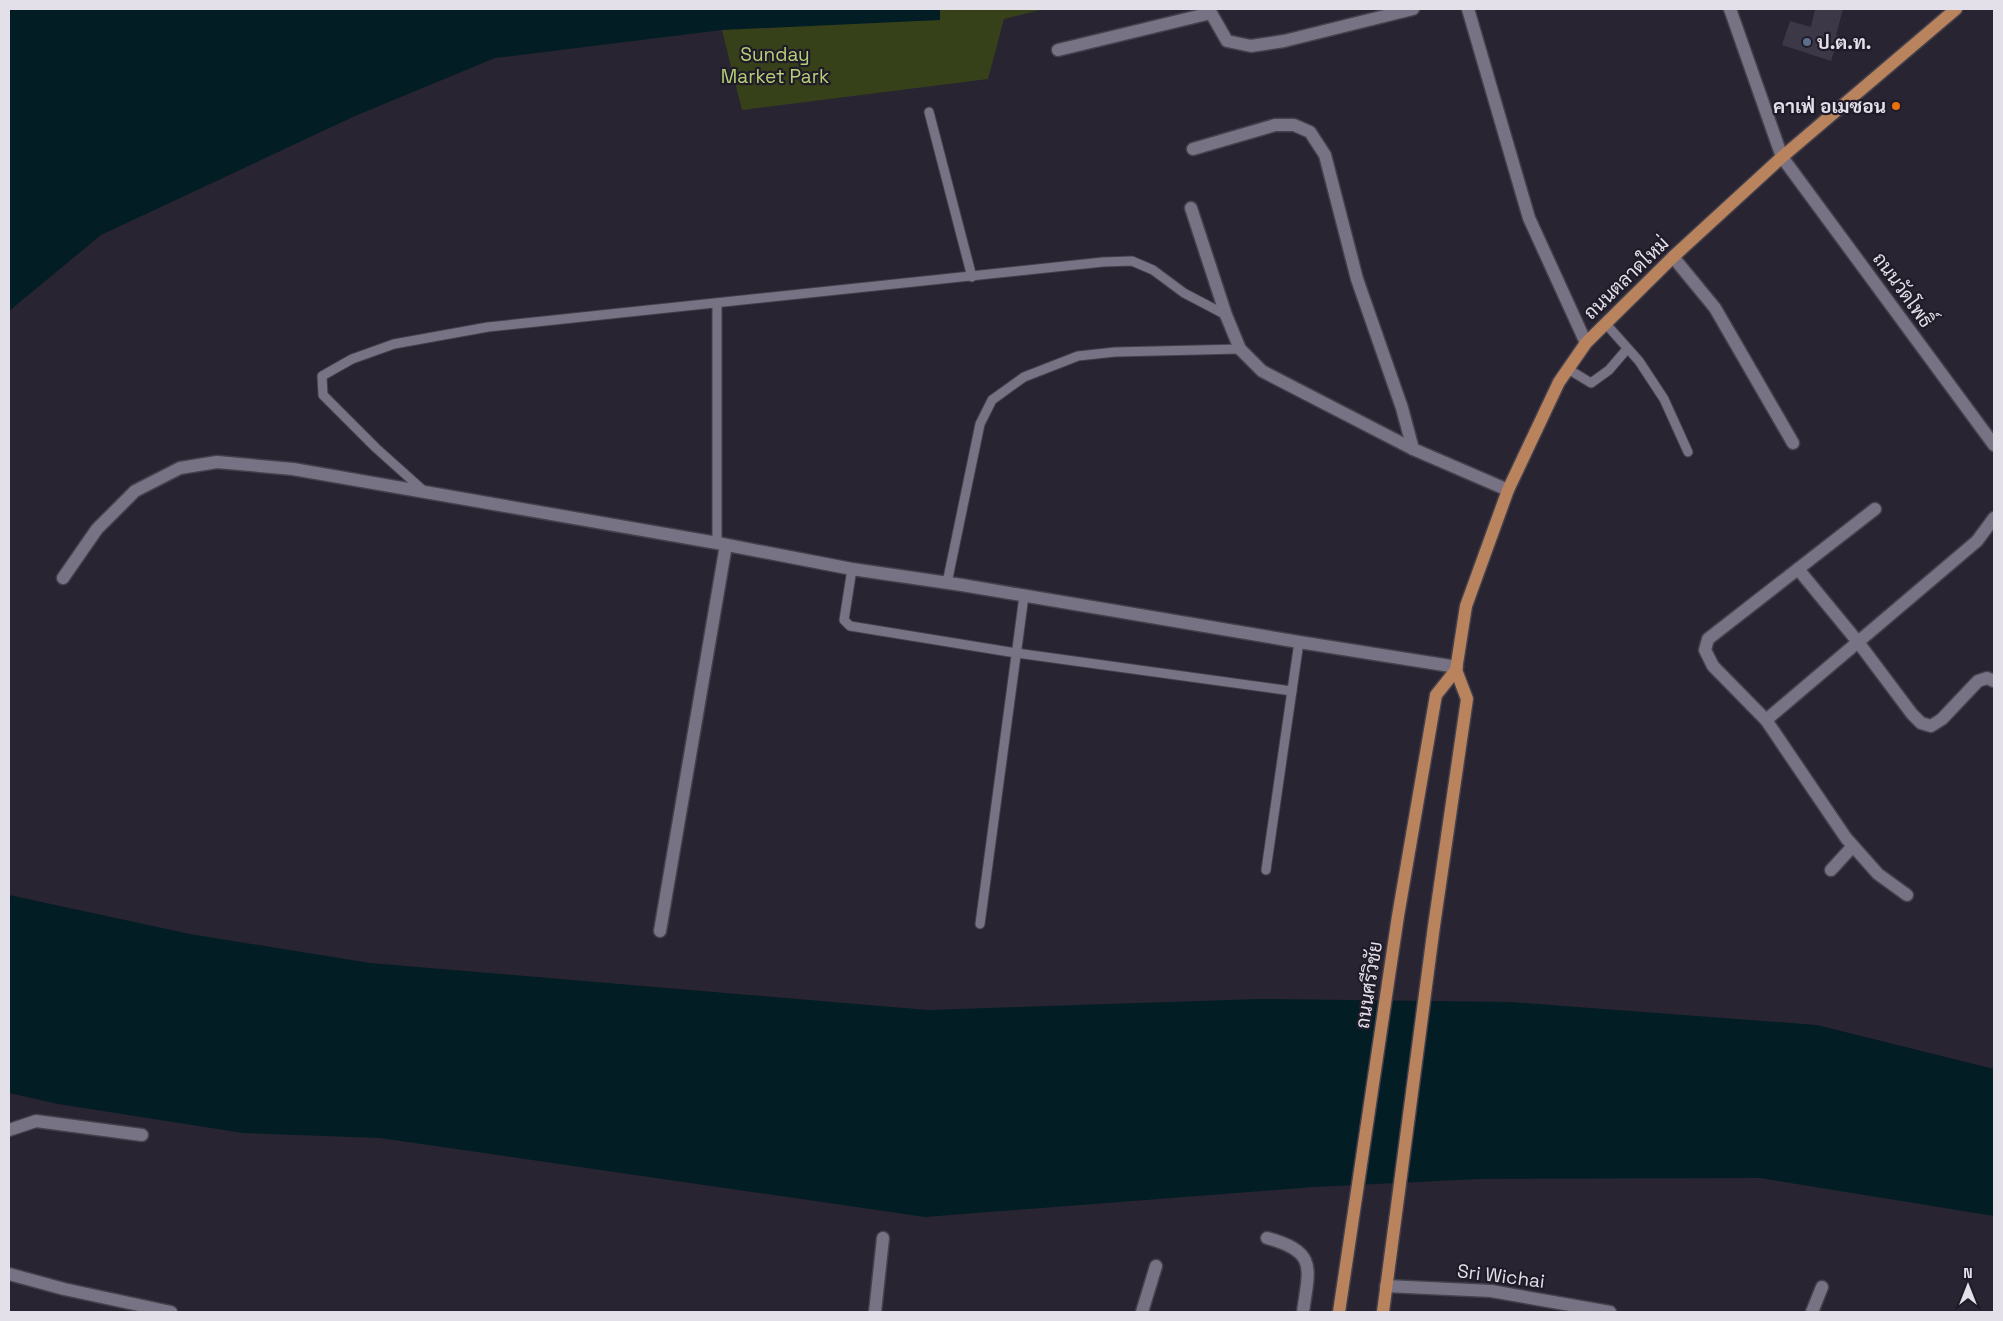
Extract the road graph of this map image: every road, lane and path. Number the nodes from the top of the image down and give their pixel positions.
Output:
1 (1413, 9) edge
2 (1468, 9) edge
3 (1730, 9) edge
4 (1956, 9) edge
5 (1215, 11) edge
6 (1058, 50) dead end
7 (929, 112) dead end
8 (1193, 149) dead end
9 (1782, 157) junction
10 (1190, 208) dead end
11 (1674, 257) junction
12 (972, 277) junction
13 (717, 304) junction
14 (1226, 315) junction
15 (1606, 324) junction
16 (1586, 343) junction
17 (1240, 349) junction
18 (1628, 349) junction
19 (1568, 369) junction
20 (1793, 443) dead end
21 (1994, 444) edge
22 (1414, 449) junction
23 (1688, 452) dead end
24 (1508, 490) junction
25 (425, 492) junction
26 (1875, 509) dead end
27 (1994, 518) edge
28 (722, 544) junction
29 (852, 569) junction
30 (1798, 569) junction
31 (63, 578) dead end
32 (947, 583) junction
33 (1024, 596) junction
34 (1299, 642) junction
35 (1858, 642) junction
36 (1016, 653) junction
37 (1456, 669) junction
38 (1994, 681) edge
39 (1292, 691) junction
40 (1766, 720) junction
41 (1853, 846) junction
42 (1266, 870) dead end
43 (1831, 870) dead end
44 (1907, 895) dead end
45 (980, 924) dead end
46 (660, 931) dead end
47 (9, 1130) edge
48 (142, 1135) dead end
49 (883, 1238) dead end
50 (1267, 1238) dead end
51 (1156, 1266) dead end
52 (9, 1274) edge
53 (1386, 1286) junction
54 (1822, 1288) dead end
55 (170, 1312) edge
56 (875, 1312) edge
57 (1142, 1312) edge
58 (1302, 1312) edge
59 (1339, 1312) edge
60 (1383, 1312) edge
61 (1610, 1312) edge
62 (1812, 1312) edge

1 - 5 street
2 - 16 street
3 - 9 street, ถนนวัดโพธิ์
4 - 9 main road, ถนนตลาดใหม่
5 - 6 street
7 - 12 lane
8 - 22 street
9 - 11 main road, ถนนตลาดใหม่
9 - 21 street, ถนนวัดโพธิ์
10 - 14 street
11 - 15 main road, ถนนตลาดใหม่
11 - 20 street
12 - 13 lane
12 - 14 lane
13 - 25 lane
13 - 28 lane
14 - 17 street
15 - 16 main road, ถนนตลาดใหม่
15 - 18 lane
16 - 19 main road, ถนนตลาดใหม่
17 - 22 street
17 - 32 lane
18 - 19 lane
18 - 23 lane
19 - 24 main road, ถนนตลาดใหม่
22 - 24 street
24 - 37 main road, ถนนตลาดใหม่
25 - 28 street
25 - 31 street
26 - 30 street
27 - 35 street
28 - 29 street
28 - 46 street
29 - 32 street
29 - 36 lane
30 - 35 street
30 - 40 street
32 - 33 street
33 - 34 street
33 - 36 lane
34 - 37 street
34 - 39 lane
35 - 38 street
35 - 40 street
36 - 39 lane
36 - 45 lane
37 - 53 main road
37 - 59 main road, ถนนศรีวิชัย
39 - 42 lane
40 - 41 street
41 - 43 street
41 - 44 street
47 - 48 street
49 - 56 street
50 - 58 street
51 - 57 street
52 - 55 street
53 - 60 main road
53 - 61 street, Sri Wichai
54 - 62 street

